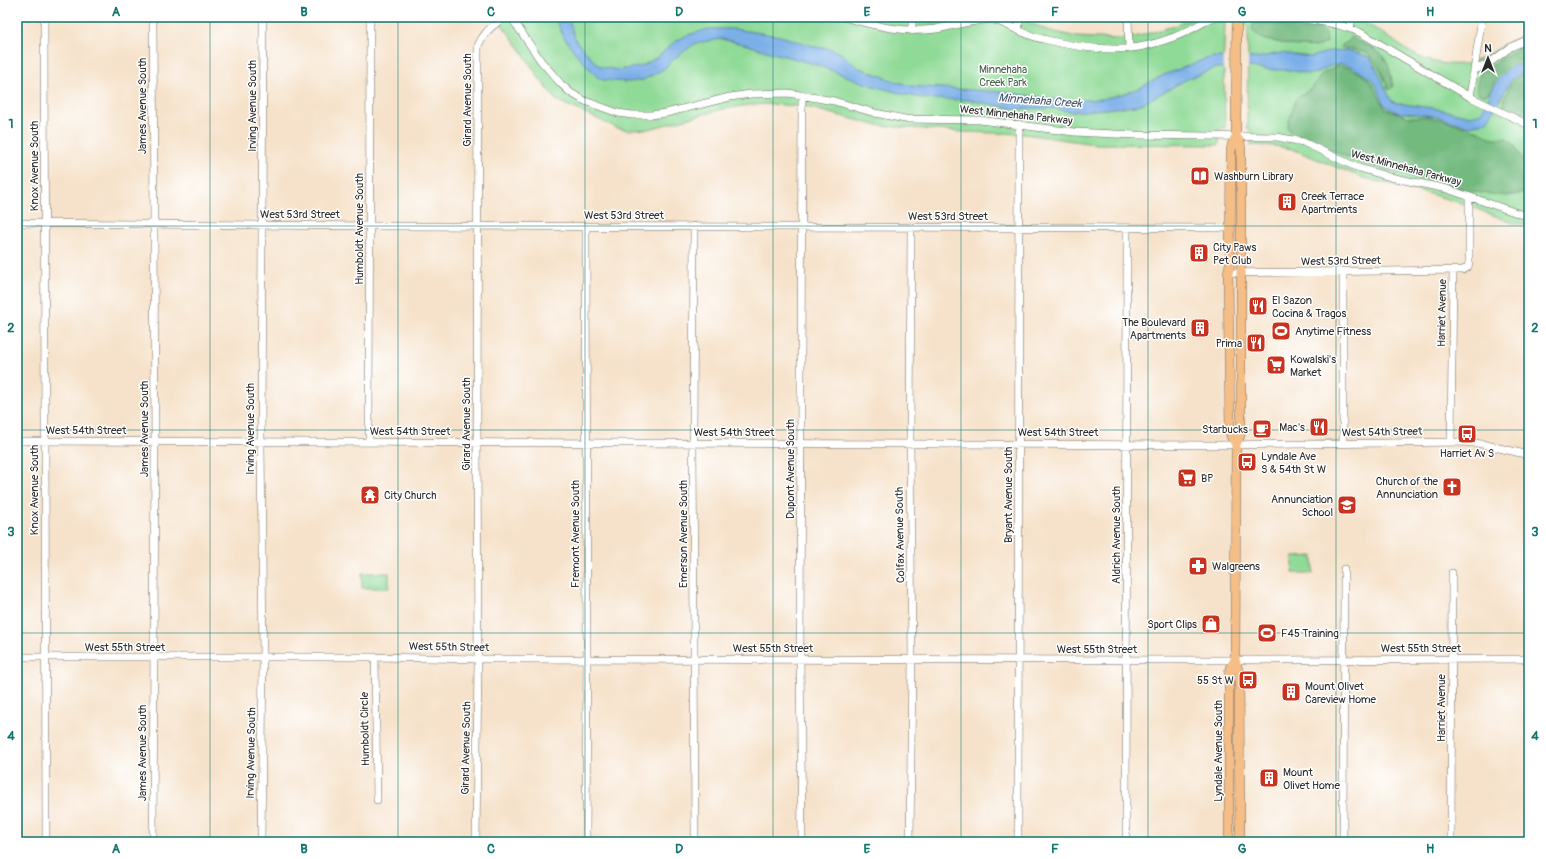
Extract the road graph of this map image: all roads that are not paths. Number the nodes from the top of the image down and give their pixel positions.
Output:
1 (44, 17) edge
2 (153, 17) edge
3 (263, 17) edge
4 (370, 17) edge
5 (504, 17) edge
6 (511, 17) edge
7 (844, 17) edge
8 (912, 17) edge
9 (1020, 17) edge
10 (1128, 17) edge
11 (1214, 17) edge
12 (1237, 17) edge
13 (1277, 17) edge
14 (1352, 17) edge
15 (1482, 17) edge
16 (1350, 28) junction
17 (1018, 30) junction
18 (912, 31) junction
19 (1529, 39) edge
20 (1129, 48) junction
21 (1475, 70) junction
22 (802, 95) junction
23 (1470, 97) junction
24 (1019, 124) junction
25 (1529, 125) edge
26 (1236, 136) junction
27 (1470, 197) junction
28 (1529, 217) edge
29 (17, 223) edge
30 (45, 223) junction
31 (154, 225) junction
32 (263, 225) junction
33 (370, 226) junction
34 (478, 226) junction
35 (586, 226) junction
36 (694, 226) junction
37 (802, 227) junction
38 (911, 227) junction
39 (1020, 228) junction
40 (1126, 228) junction
41 (1230, 228) junction
42 (1453, 271) junction
43 (1343, 272) junction
44 (1228, 273) junction
45 (1241, 273) junction
46 (17, 441) edge
47 (45, 441) junction
48 (155, 442) junction
49 (261, 442) junction
50 (369, 442) junction
51 (477, 442) junction
52 (693, 442) junction
53 (1451, 442) junction
54 (586, 443) junction
55 (801, 443) junction
56 (910, 443) junction
57 (1019, 443) junction
58 (1343, 443) junction
59 (1126, 444) junction
60 (1236, 444) junction
61 (1529, 455) edge
62 (1344, 569) dead end
63 (1452, 573) dead end
64 (17, 657) edge
65 (46, 657) junction
66 (375, 657) junction
67 (154, 658) junction
68 (263, 658) junction
69 (587, 658) junction
70 (1529, 658) edge
71 (478, 659) junction
72 (694, 659) junction
73 (800, 659) junction
74 (912, 659) junction
75 (1452, 659) junction
76 (1019, 660) junction
77 (1127, 660) junction
78 (1235, 660) junction
79 (1343, 660) junction
80 (377, 800) dead end
81 (46, 842) edge
82 (153, 842) edge
83 (261, 842) edge
84 (476, 842) edge
85 (586, 842) edge
86 (695, 842) edge
87 (802, 842) edge
88 (910, 842) edge
89 (1018, 842) edge
90 (1126, 842) edge
91 (1230, 842) edge
92 (1240, 842) edge
93 (1343, 842) edge
94 (1451, 842) edge

1 - 30 street, Knox Avenue South
2 - 31 street, James Avenue South
3 - 32 street, Irving Avenue South
4 - 33 street, Humboldt Avenue South
5 - 34 street, Girard Avenue South
6 - 22 street, West Minnehaha Parkway
7 - 18 street
8 - 18 street
9 - 17 street
10 - 20 street
11 - 20 street
12 - 26 main road, Lyndale Avenue South
13 - 16 street
14 - 16 street
15 - 21 street
16 - 23 street
17 - 18 street
17 - 20 street
19 - 21 street
21 - 23 street
22 - 24 street, West Minnehaha Parkway
22 - 37 street, Dupont Avenue South
23 - 25 street
24 - 26 street, West Minnehaha Parkway
24 - 39 street, Bryant Avenue South
26 - 27 street, West Minnehaha Parkway
26 - 41 main road, Lyndale Avenue South
26 - 45 main road, Lyndale Avenue South
27 - 28 street, West Minnehaha Parkway
27 - 42 street, Harriet Avenue
29 - 30 street, West 53rd Street
30 - 31 street, West 53rd Street
30 - 47 street, Knox Avenue South
31 - 32 street, West 53rd Street
31 - 48 street, James Avenue South
32 - 33 street, West 53rd Street
32 - 49 street, Irving Avenue South
33 - 34 street, West 53rd Street
33 - 50 street, Humboldt Avenue South
34 - 35 street, West 53rd Street
34 - 51 street, Girard Avenue South
35 - 36 street, West 53rd Street
35 - 54 street, Fremont Avenue South
36 - 37 street, West 53rd Street
36 - 52 street, Emerson Avenue South
37 - 38 street, West 53rd Street
37 - 55 street, Dupont Avenue South
38 - 39 street, West 53rd Street
38 - 56 street, Colfax Avenue South
39 - 40 street, West 53rd Street
39 - 57 street, Bryant Avenue South
40 - 41 street, West 53rd Street
40 - 59 street, Aldrich Avenue South
41 - 44 main road, Lyndale Avenue South
42 - 43 street, West 53rd Street
42 - 53 street, Harriet Avenue
43 - 45 street, West 53rd Street
43 - 58 street
44 - 45 street, West 53rd Street
44 - 60 main road, Lyndale Avenue South
45 - 60 main road, Lyndale Avenue South
46 - 47 street, West 54th Street
47 - 48 street, West 54th Street
47 - 65 street, Knox Avenue South
48 - 49 street, West 54th Street
48 - 67 street, James Avenue South
49 - 50 street, West 54th Street
49 - 68 street, Irving Avenue South
50 - 51 street, West 54th Street
51 - 54 street, West 54th Street
51 - 71 street, Girard Avenue South
52 - 54 street, West 54th Street
52 - 55 street, West 54th Street
52 - 72 street, Emerson Avenue South
53 - 58 street, West 54th Street
53 - 61 street, West 54th Street
54 - 69 street, Fremont Avenue South
55 - 56 street, West 54th Street
55 - 73 street, Dupont Avenue South
56 - 57 street, West 54th Street
56 - 74 street, Colfax Avenue South
57 - 59 street, West 54th Street
57 - 76 street, Bryant Avenue South
58 - 60 street, West 54th Street
59 - 60 street, West 54th Street
59 - 77 street, Aldrich Avenue South
60 - 78 main road, Lyndale Avenue South
62 - 79 street
63 - 75 street, Harriet Avenue
64 - 65 street, West 55th Street
65 - 67 street, West 55th Street
65 - 81 street, Knox Avenue South
66 - 68 street, West 55th Street
66 - 71 street, West 55th Street
66 - 80 street, Humboldt Circle
67 - 68 street, West 55th Street
67 - 82 street, James Avenue South
68 - 83 street, Irving Avenue South
69 - 71 street, West 55th Street
69 - 72 street, West 55th Street
69 - 85 street, Fremont Avenue South
70 - 75 street, West 55th Street
71 - 84 street, Girard Avenue South
72 - 73 street, West 55th Street
72 - 86 street, Emerson Avenue South
73 - 74 street, West 55th Street
73 - 87 street, Dupont Avenue South
74 - 76 street, West 55th Street
74 - 88 street, Colfax Avenue South
75 - 79 street, West 55th Street
75 - 94 street, Harriet Avenue
76 - 77 street, West 55th Street
76 - 89 street, Bryant Avenue South
77 - 78 street, West 55th Street
77 - 90 street, Aldrich Avenue South
78 - 79 street, West 55th Street
78 - 91 main road, Lyndale Avenue South
78 - 92 main road, Lyndale Avenue South
79 - 93 street

